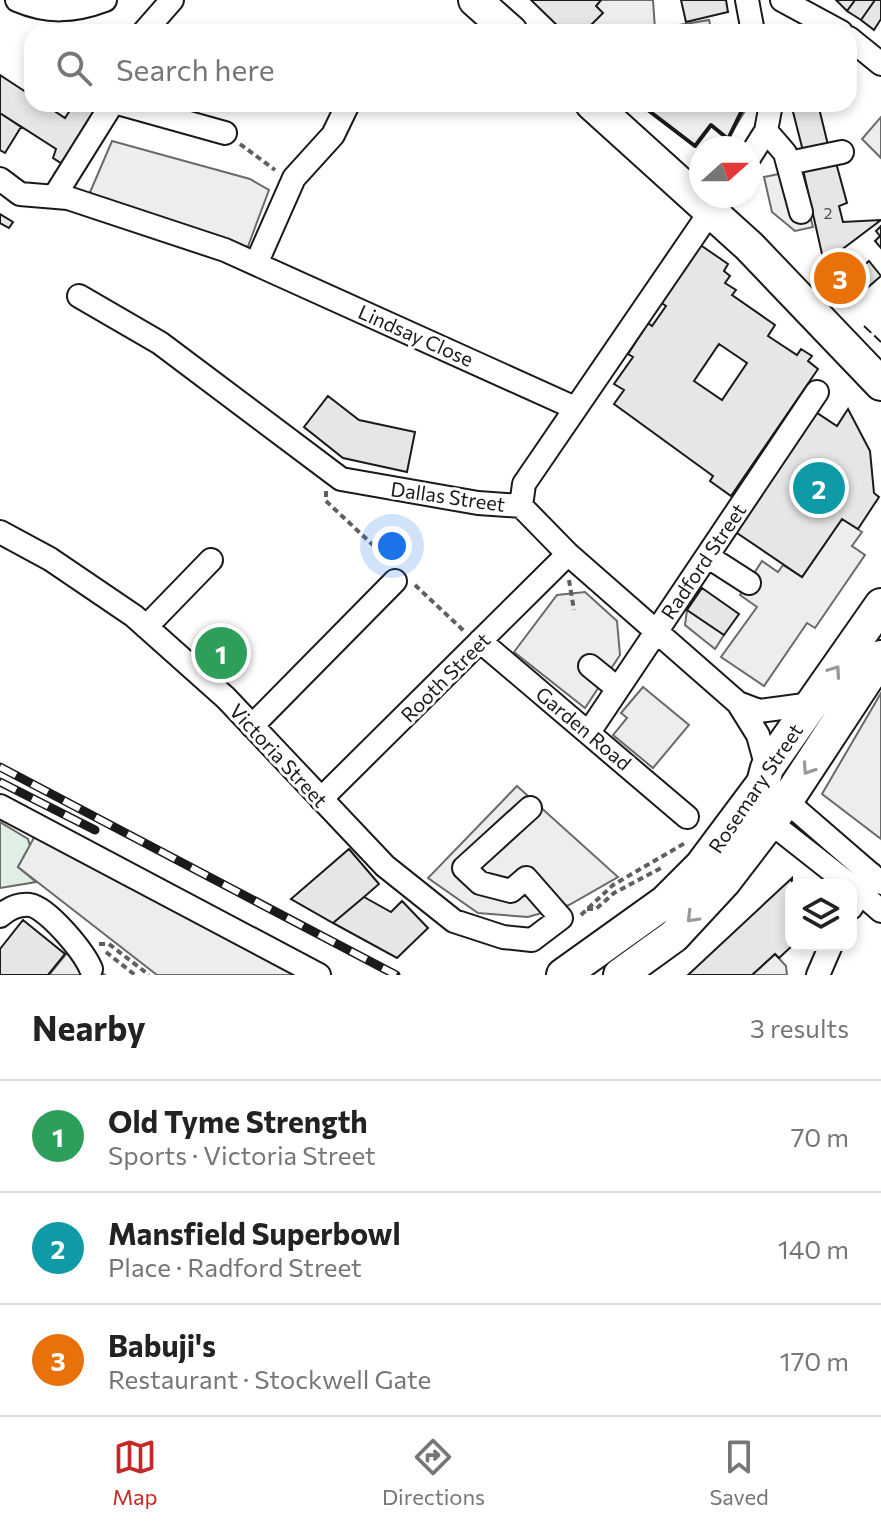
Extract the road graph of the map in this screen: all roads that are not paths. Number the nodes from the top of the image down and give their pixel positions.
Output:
1 (17, 0) edge
2 (105, 0) edge
3 (172, 0) edge
4 (475, 0) edge
5 (747, 0) edge
6 (782, 0) edge
7 (151, 24) edge
8 (502, 24) edge
9 (752, 24) edge
10 (826, 24) edge
11 (857, 44) edge
12 (881, 64) edge
13 (107, 112) edge
14 (150, 112) edge
15 (344, 112) edge
16 (602, 112) edge
17 (770, 112) edge
18 (766, 131) junction
19 (225, 133) road end
20 (761, 139) edge
21 (842, 152) dead end
22 (789, 163) junction
23 (0, 179) edge
24 (689, 181) edge
25 (54, 197) junction
26 (713, 208) edge
27 (721, 208) edge
28 (801, 212) dead end
29 (256, 264) junction
30 (79, 296) dead end
31 (881, 384) edge
32 (817, 392) dead end
33 (575, 408) junction
34 (521, 506) junction
35 (0, 532) edge
36 (568, 554) junction
37 (707, 556) junction
38 (211, 560) dead end
39 (395, 581) dead end
40 (749, 583) dead end
41 (881, 605) edge
42 (146, 627) junction
43 (656, 630) junction
44 (480, 641) junction
45 (881, 657) edge
46 (590, 666) dead end
47 (617, 688) junction
48 (738, 703) junction
49 (812, 704) junction
50 (252, 726) junction
51 (589, 732) junction
52 (767, 795) junction
53 (321, 799) junction
54 (0, 806) edge
55 (530, 808) dead end
56 (687, 817) dead end
57 (861, 888) edge
58 (881, 911) edge
59 (0, 916) edge
60 (828, 951) edge
61 (91, 969) dead end
62 (319, 975) edge
63 (563, 975) edge
64 (620, 975) edge
65 (818, 975) edge

1 - 2 street
3 - 7 street
4 - 8 highway
5 - 9 street
6 - 10 street
11 - 12 street
13 - 25 street
14 - 19 street
15 - 29 street
16 - 24 highway
17 - 18 street
18 - 20 street
18 - 22 street
21 - 22 street
22 - 28 street
23 - 25 street, Lindsay Close
25 - 29 street, Lindsay Close
26 - 33 street, Dallas Street
27 - 31 highway
29 - 33 street, Lindsay Close
30 - 34 street, Dallas Street
32 - 37 street, Radford Street
33 - 34 street, Dallas Street
34 - 36 street
35 - 42 street, Victoria Street
36 - 43 street
36 - 44 street, Rooth Street
37 - 40 street
37 - 43 street, Radford Street
38 - 42 street
39 - 50 street
49 -> 41 highway, Rosemary Street
42 - 50 street, Victoria Street
43 - 47 street, Radford Street
43 - 48 street
44 - 51 street, Garden Road
44 - 53 street, Rooth Street
45 -> 52 highway, Rosemary Street
46 - 47 street
47 - 51 street, Radford Street
48 - 49 street
48 - 52 street
49 - 52 highway, Rosemary Street
50 - 53 street, Victoria Street
51 - 56 street, Garden Road
52 - 57 street
52 - 63 highway, Rosemary Street
52 -> 64 highway, Rosemary Street
53 - 55 street, Victoria Street
54 - 62 street
57 - 58 street
59 - 61 street
60 - 65 street

